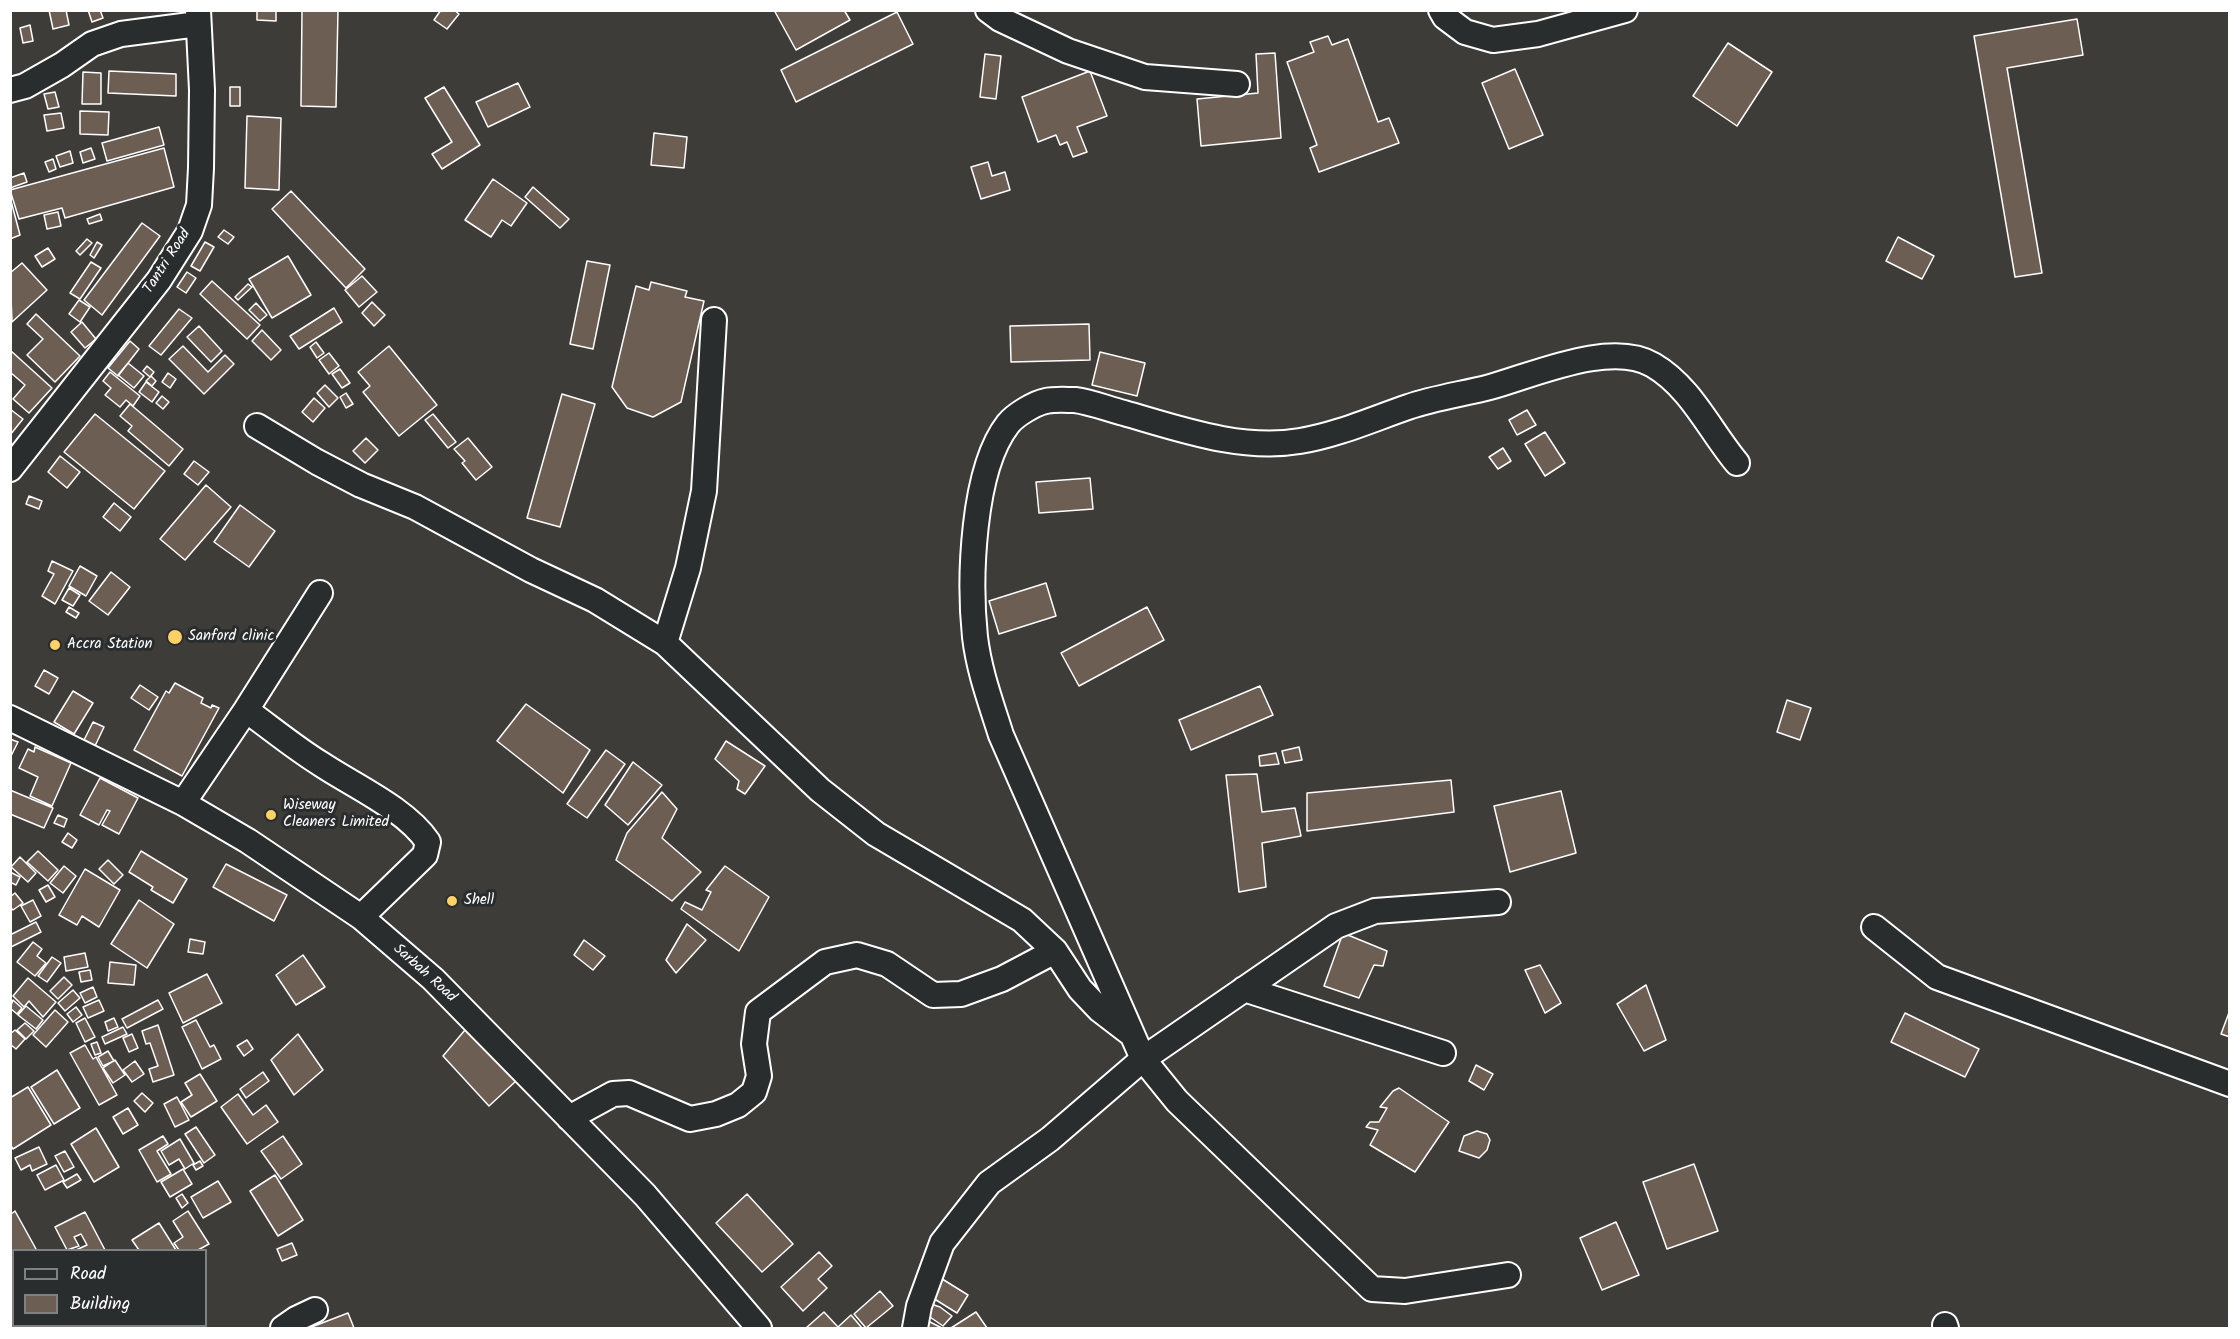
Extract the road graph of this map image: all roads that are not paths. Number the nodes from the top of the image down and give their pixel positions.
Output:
1 (988, 10) edge
2 (1441, 10) edge
3 (1625, 10) edge
4 (198, 17) edge
5 (1237, 84) dead end
6 (10, 90) edge
7 (714, 320) dead end
8 (257, 426) dead end
9 (1737, 463) dead end
10 (10, 469) edge
11 (320, 593) dead end
12 (665, 643) junction
13 (246, 710) junction
14 (10, 718) edge
15 (183, 803) junction
16 (1498, 902) dead end
17 (361, 917) junction
18 (1874, 927) dead end
19 (1055, 951) junction
20 (1244, 989) junction
21 (1131, 1034) junction
22 (1443, 1053) dead end
23 (1143, 1059) junction
24 (2229, 1084) edge
25 (569, 1118) junction
26 (1508, 1275) dead end
27 (315, 1310) dead end
28 (753, 1326) edge
29 (283, 1329) edge
30 (915, 1329) edge

1 - 5 street
2 - 3 street
4 - 6 street
4 - 10 street, Tantri Road
7 - 12 street
8 - 12 street
9 - 21 street
11 - 13 street
12 - 19 street
13 - 15 street
13 - 17 street
14 - 15 street, Sarbah Road
15 - 17 street, Sarbah Road
16 - 20 street
17 - 25 street, Sarbah Road
18 - 24 street
19 - 21 street
19 - 25 street
20 - 22 street
20 - 23 street
21 - 23 street
23 - 26 street
23 - 30 street
25 - 28 street, Sarbah Road
27 - 29 street

